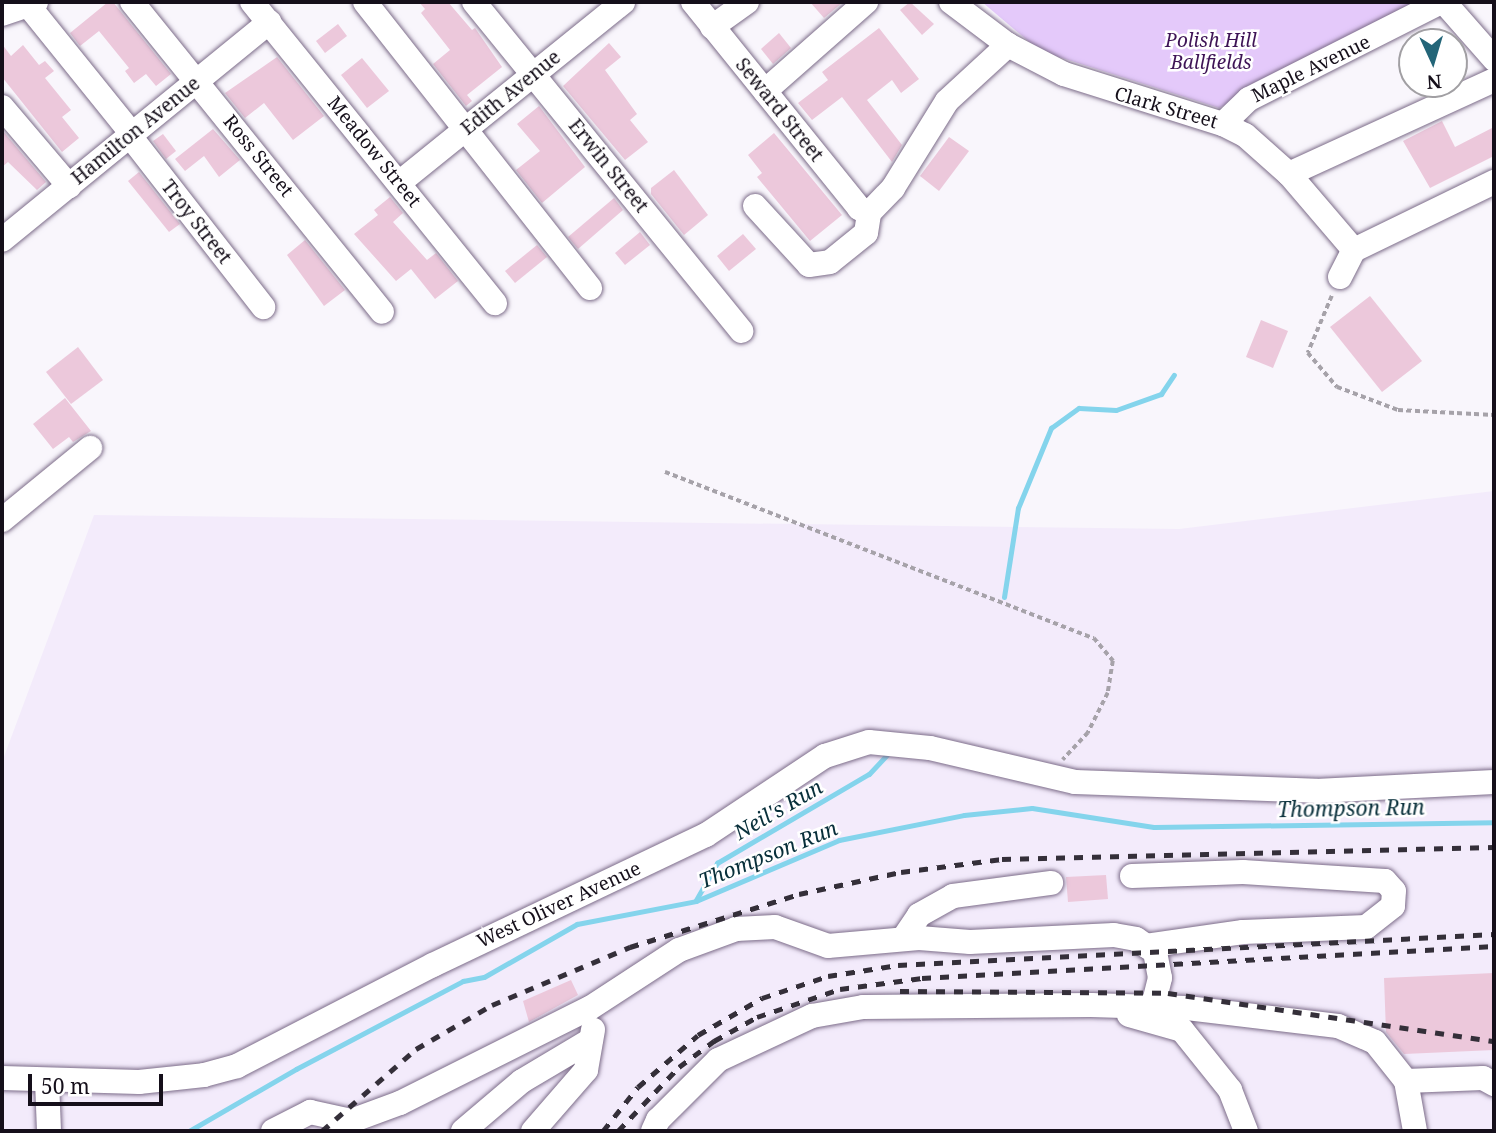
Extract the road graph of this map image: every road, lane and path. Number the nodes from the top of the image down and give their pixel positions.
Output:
1 (132, 2) edge
2 (252, 2) edge
3 (365, 2) edge
4 (474, 2) edge
5 (623, 2) edge
6 (693, 2) edge
7 (747, 2) edge
8 (866, 2) edge
9 (951, 2) edge
10 (1443, 2) edge
11 (32, 3) edge
12 (2, 14) edge
13 (269, 22) junction
14 (712, 27) junction
15 (1008, 45) junction
16 (1494, 59) edge
17 (534, 75) junction
18 (1494, 80) edge
19 (197, 81) junction
20 (765, 91) junction
21 (2, 107) edge
22 (1223, 124) junction
23 (467, 129) junction
24 (131, 135) junction
25 (1289, 174) junction
26 (1494, 182) edge
27 (399, 183) junction
28 (69, 186) junction
29 (755, 205) dead end
30 (869, 214) junction
31 (2, 240) edge
32 (1354, 250) junction
33 (1340, 277) joint
34 (590, 288) dead end
35 (495, 303) dead end
36 (263, 307) dead end
37 (382, 312) dead end
38 (741, 331) dead end
39 (1494, 415) edge
40 (90, 449) dead end
41 (665, 472) dead end
42 (2, 520) edge
43 (1047, 778) junction
44 (1494, 782) edge
45 (1132, 876) dead end
46 (1051, 883) dead end
47 (903, 939) junction
48 (1146, 946) junction
49 (1091, 1005) junction
50 (1153, 1007) junction
51 (590, 1008) junction
52 (591, 1040) junction
53 (2, 1078) edge
54 (47, 1081) junction
55 (1406, 1082) junction
56 (1494, 1084) edge
57 (49, 1131) edge
58 (272, 1131) edge
59 (463, 1131) edge
60 (533, 1131) edge
61 (653, 1131) edge
62 (1246, 1131) edge
63 (1415, 1131) edge

1 - 19 street, Ross Street
2 - 13 street, Meadow Street
3 - 23 street
4 - 17 street, Erwin Street
5 - 17 street, Edith Avenue
6 - 14 street, Seward Street
7 - 14 street
8 - 20 street
9 - 15 street, Clark Street
10 - 16 street
10 - 22 street, Maple Avenue
11 - 12 street
11 - 24 street, Troy Street
13 - 19 street, Hamilton Avenue
13 - 27 street, Meadow Street
14 - 20 street, Seward Street
15 - 22 street, Clark Street
15 - 30 street
17 - 23 street, Edith Avenue
17 - 38 street, Erwin Street
18 - 25 street
19 - 24 street, Hamilton Avenue
19 - 37 street, Ross Street
20 - 30 street, Seward Street
21 - 28 street
22 - 25 street, Clark Street
23 - 27 street, Edith Avenue
23 - 34 street
24 - 28 street, Hamilton Avenue
24 - 36 street, Troy Street
25 - 32 street, Clark Street
26 - 32 street
27 - 35 street, Meadow Street
28 - 31 street, Hamilton Avenue
29 - 30 street
32 - 33 street
33 - 39 path
40 - 42 street
41 - 43 path
43 - 44 street, West Oliver Avenue
43 - 54 street, West Oliver Avenue
45 - 48 street
46 - 47 street
47 - 48 street
47 - 51 street
48 - 50 street
49 - 50 street
49 - 61 street
49 - 62 street
50 - 55 street
51 - 52 street
51 - 58 street
52 - 59 street
52 - 60 street
53 - 54 street, West Oliver Avenue
54 - 57 street
55 - 56 street
55 - 63 street

